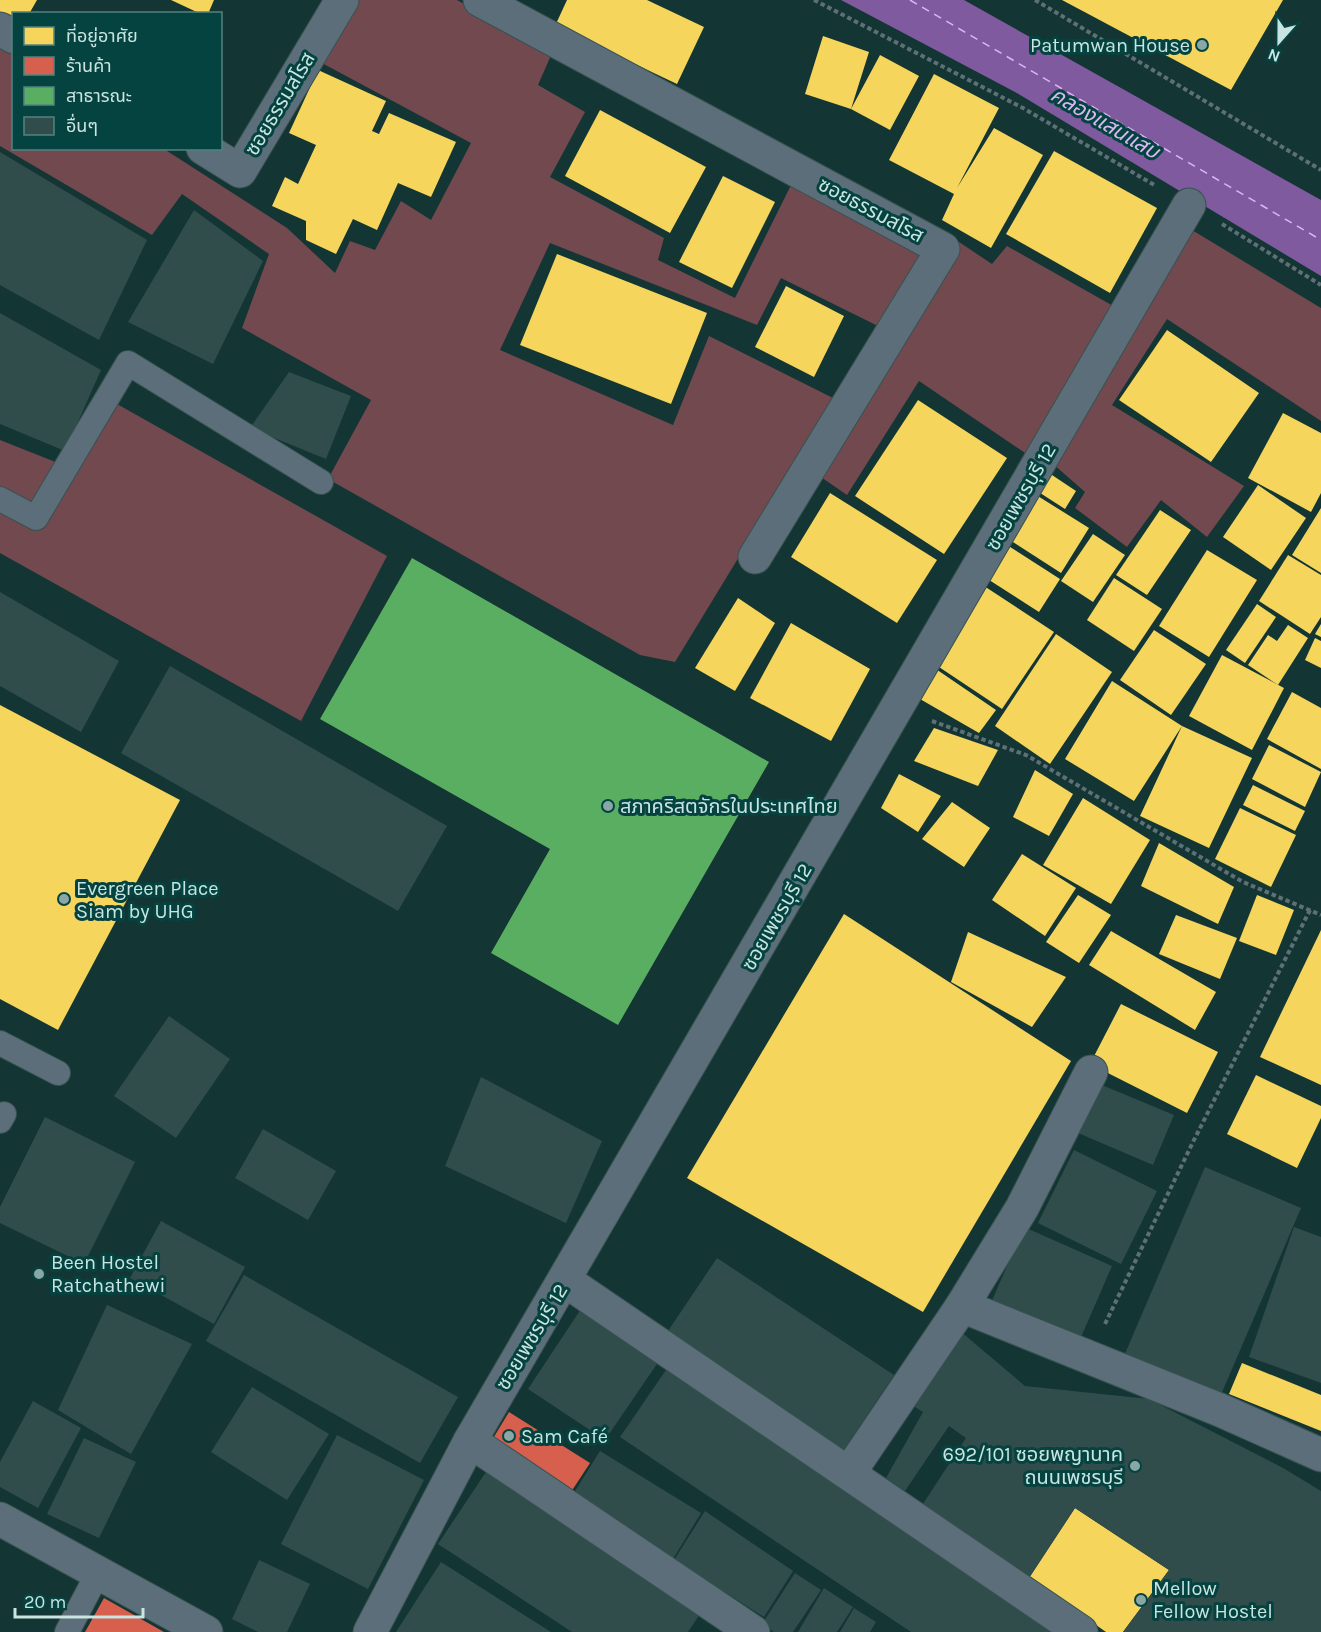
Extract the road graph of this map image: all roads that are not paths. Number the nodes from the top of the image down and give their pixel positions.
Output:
1 (342, 0) edge
2 (480, 0) edge
3 (206, 150) edge
4 (1189, 205) road end
5 (321, 482) dead end
6 (0, 499) edge
7 (755, 557) dead end
8 (0, 1043) edge
9 (1091, 1072) dead end
10 (58, 1073) dead end
11 (566, 1281) junction
12 (962, 1306) junction
13 (470, 1441) junction
14 (1321, 1455) edge
15 (849, 1473) junction
16 (0, 1519) edge
17 (98, 1573) junction
18 (67, 1632) edge
19 (206, 1632) edge
20 (370, 1632) edge
21 (753, 1632) edge
22 (1081, 1632) edge

1 - 3 street, ซอยธรรมสโรส
2 - 7 street, ซอยธรรมสโรส
4 - 11 street, ซอยเพชรบุรี 12
5 - 6 lane
8 - 10 lane
9 - 12 street
11 - 13 street, ซอยเพชรบุรี 12
11 - 15 street
12 - 14 street
12 - 15 street
13 - 20 street, ซอยเพชรบุรี 12
13 - 21 street
15 - 22 street
16 - 17 street
17 - 18 lane
17 - 19 street

